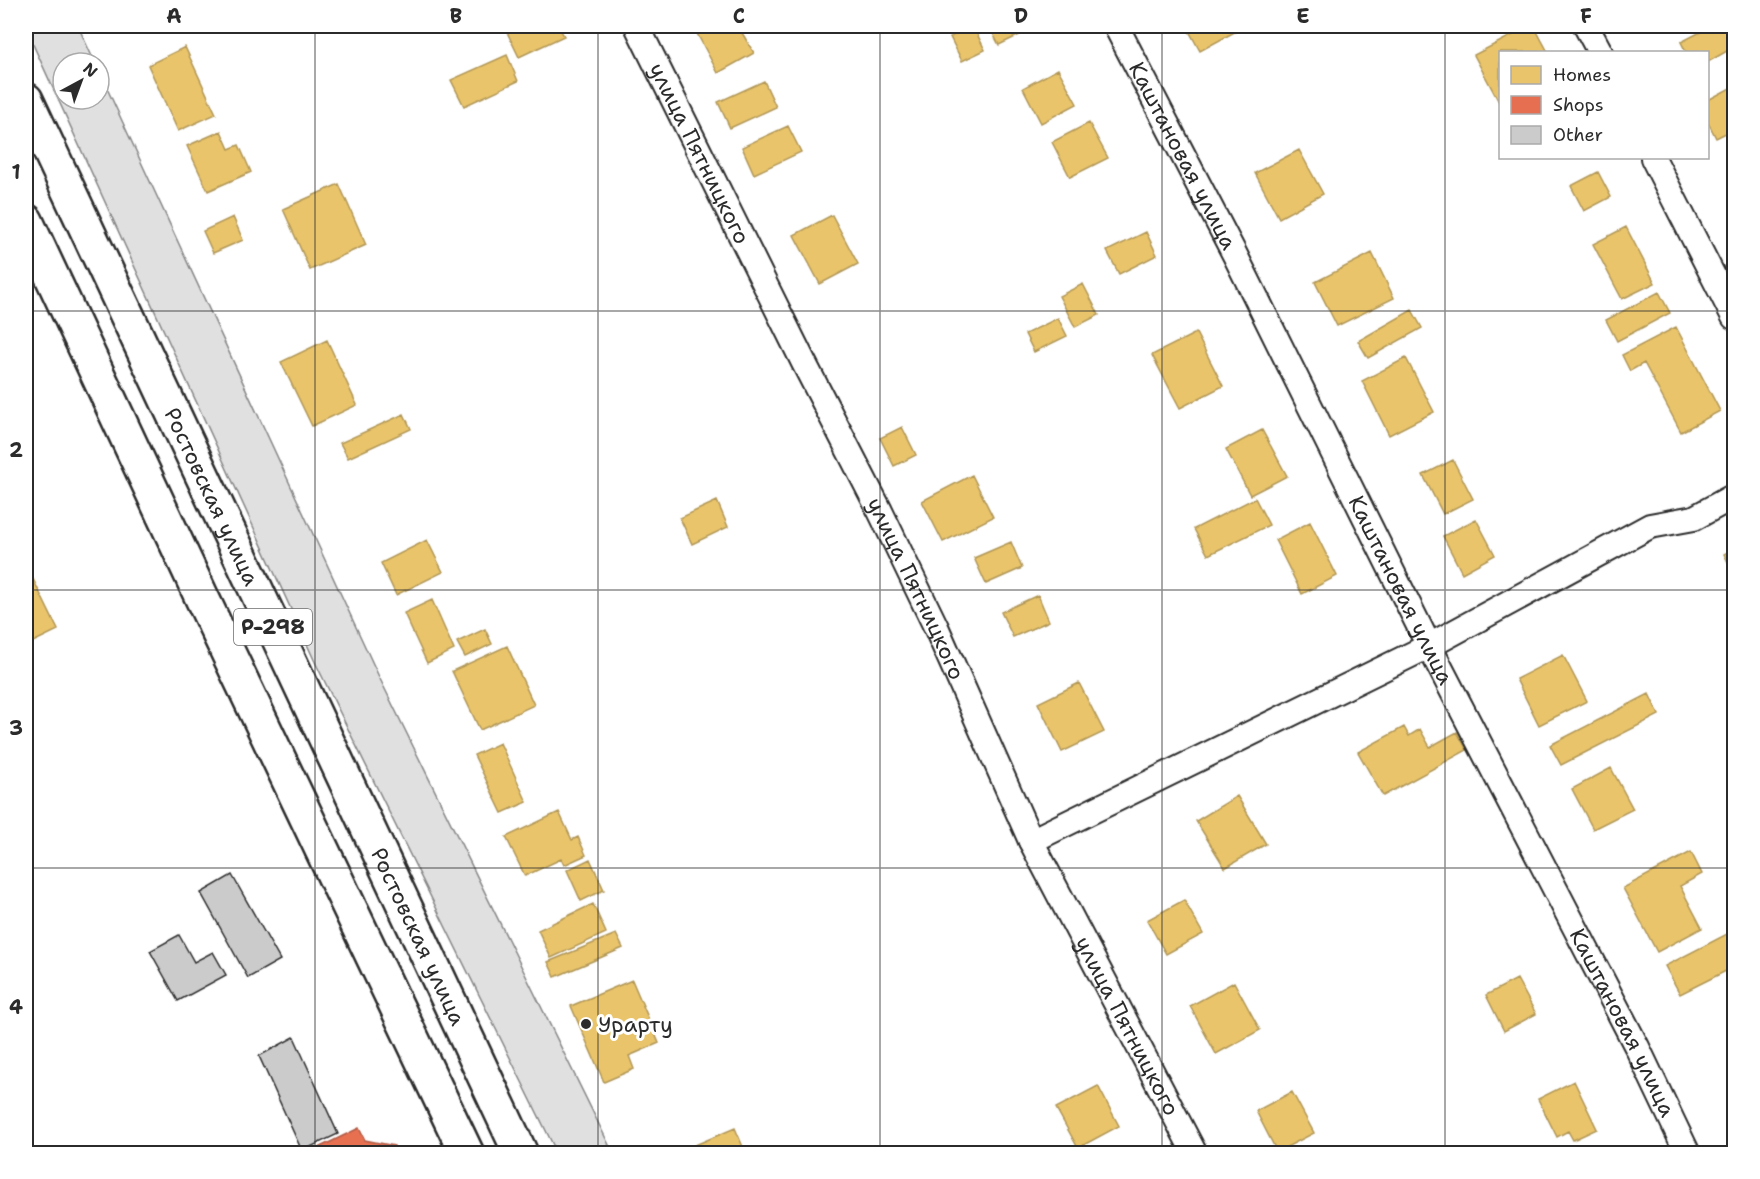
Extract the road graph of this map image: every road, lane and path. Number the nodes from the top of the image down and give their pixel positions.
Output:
1 (637, 26) edge
2 (1116, 26) edge
3 (1586, 26) edge
4 (1599, 51) edge
5 (26, 100) edge
6 (1654, 159) edge
7 (26, 221) edge
8 (1734, 317) edge
9 (1734, 496) edge
10 (1429, 646) junction
11 (1031, 841) junction
12 (467, 1154) edge
13 (521, 1154) edge
14 (1196, 1154) edge
15 (1688, 1154) edge

1 - 11 street, улица Пятницкого
2 - 10 street, Каштановая улица
3 - 4 street
5 - 13 highway, Ростовская улица / Р-298
6 - 8 street
7 - 12 highway, Р-298
9 - 10 street
10 - 11 street
10 - 15 street, Каштановая улица
11 - 14 street, улица Пятницкого

